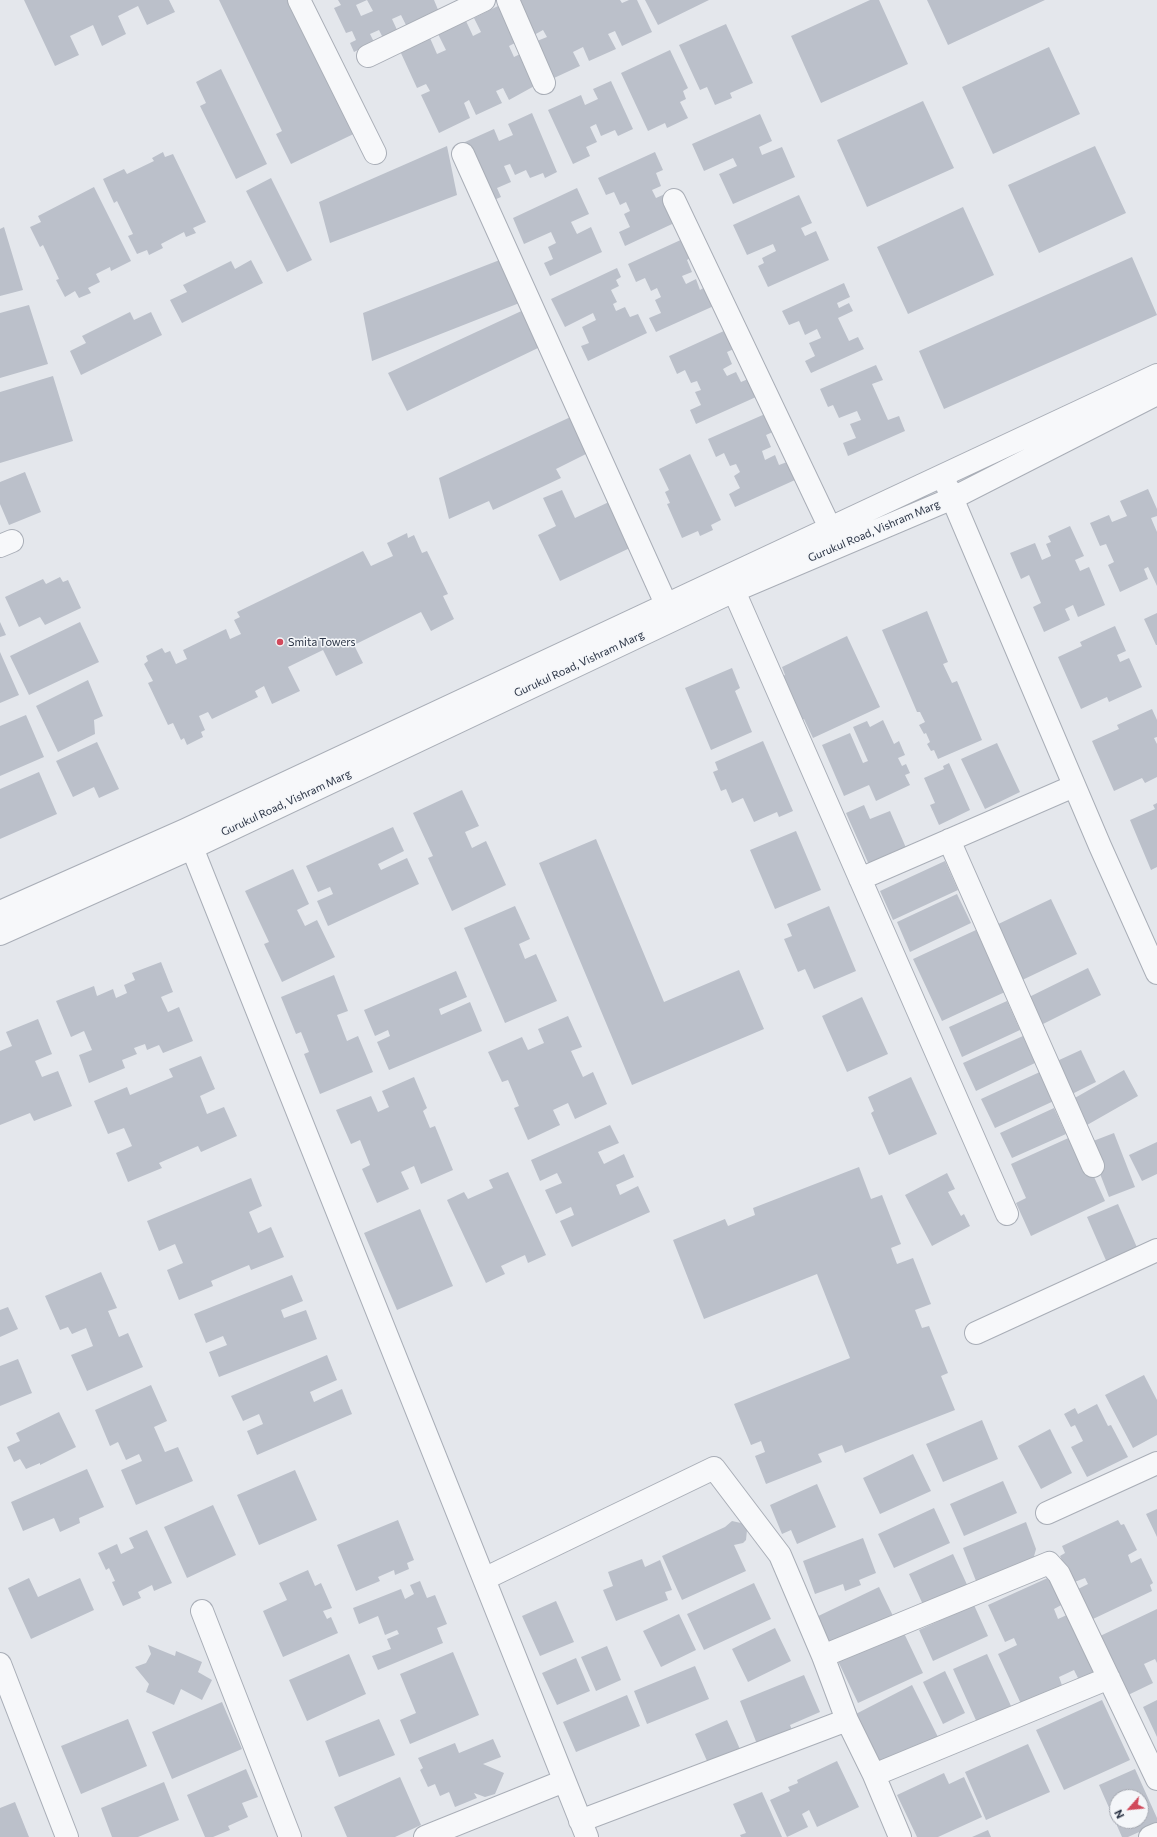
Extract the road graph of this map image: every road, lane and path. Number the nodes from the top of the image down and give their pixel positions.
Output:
1 (299, 0) edge
2 (484, 0) edge
3 (508, 0) edge
4 (368, 56) dead end
5 (544, 83) dead end
6 (375, 153) dead end
7 (463, 154) dead end
8 (674, 200) dead end
9 (1157, 375) edge
10 (1157, 394) edge
11 (944, 476) junction
12 (952, 498) junction
13 (830, 528) junction
14 (734, 592) junction
15 (666, 604) junction
16 (1074, 786) junction
17 (188, 839) junction
18 (950, 840) junction
19 (860, 879) junction
20 (0, 912) edge
21 (0, 934) edge
22 (1157, 973) edge
23 (1093, 1166) dead end
24 (1007, 1214) dead end
25 (1157, 1250) edge
26 (976, 1333) dead end
27 (1157, 1463) edge
28 (1047, 1513) dead end
29 (484, 1580) junction
30 (202, 1611) dead end
31 (823, 1656) junction
32 (0, 1664) edge
33 (1109, 1678) junction
34 (847, 1720) junction
35 (874, 1775) junction
36 (1157, 1779) edge
37 (564, 1781) junction
38 (583, 1829) edge
39 (1157, 1834) edge
40 (67, 1837) edge
41 (290, 1837) edge
42 (425, 1837) edge
43 (900, 1837) edge
44 (1150, 1837) edge

1 - 6 street
2 - 4 street
3 - 5 street
7 - 15 street
8 - 13 street
9 - 11 street, Gurukul Road, Vishram Marg
10 - 12 street, Gurukul Road, Vishram Marg
11 - 12 street
11 - 13 street, Gurukul Road, Vishram Marg
12 - 14 street, Gurukul Road, Vishram Marg
12 - 16 street
13 - 15 street, Gurukul Road, Vishram Marg
14 - 17 street, Gurukul Road, Vishram Marg
14 - 19 street
15 - 17 street, Gurukul Road, Vishram Marg
16 - 18 street
16 - 22 street
17 - 20 street, Gurukul Road, Vishram Marg
17 - 21 street, Gurukul Road, Vishram Marg
17 - 29 street
18 - 19 street
18 - 23 street
19 - 24 street
25 - 26 street
27 - 28 street
29 - 31 street
29 - 37 street
30 - 41 street
31 - 33 street
31 - 34 street
32 - 40 street
33 - 35 street
33 - 36 street
34 - 35 street
34 - 38 street
35 - 43 street
37 - 38 street
37 - 42 street
39 - 44 street

